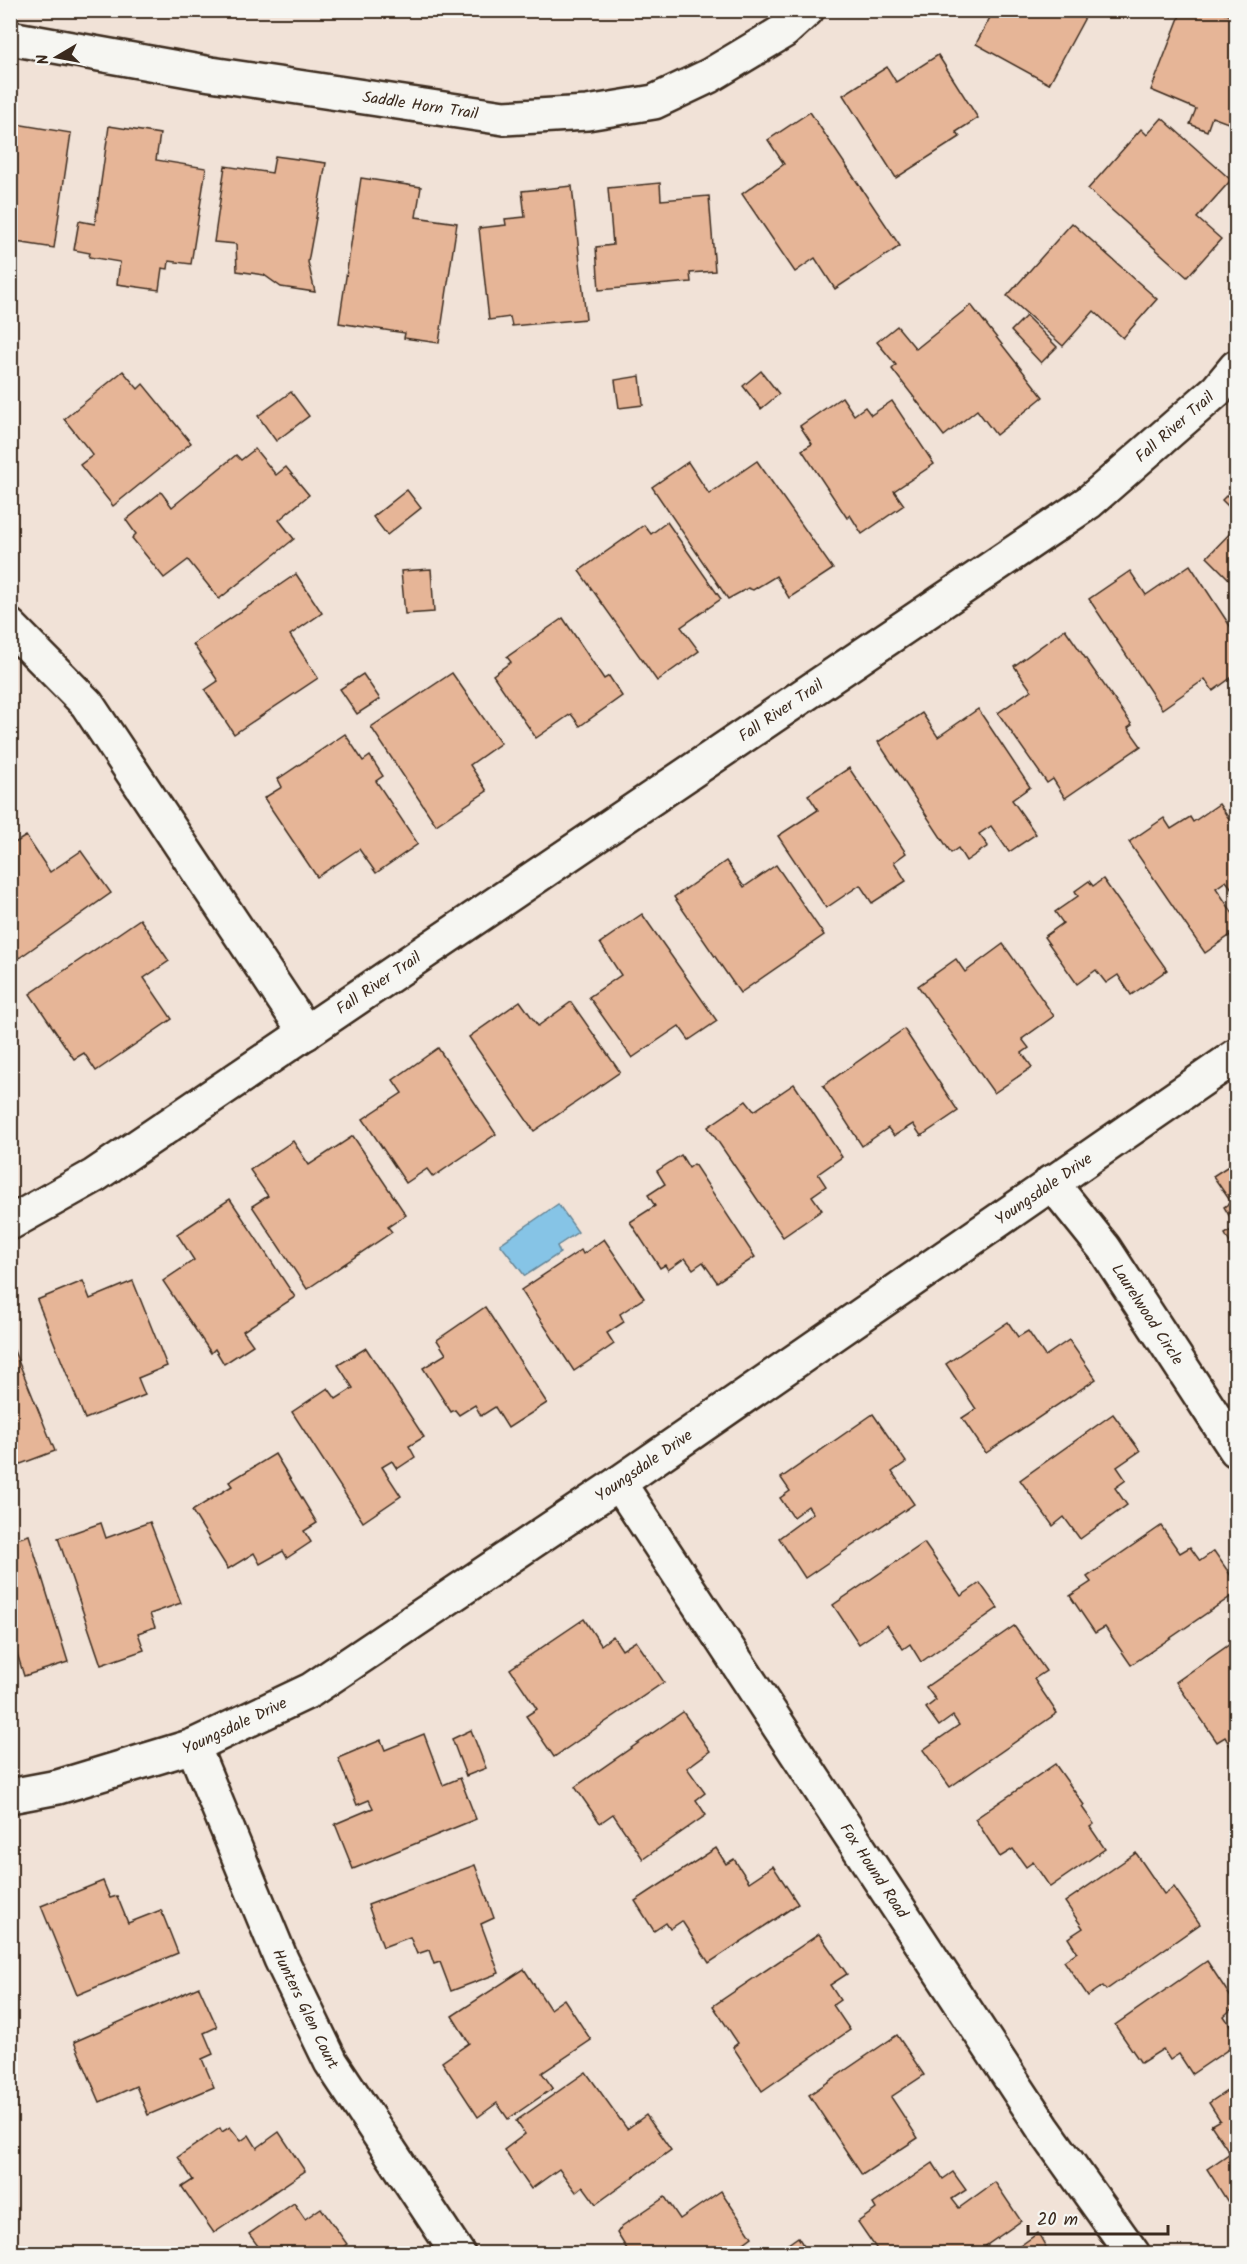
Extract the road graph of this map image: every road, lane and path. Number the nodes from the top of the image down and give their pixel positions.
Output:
1 (807, 10) edge
2 (10, 38) edge
3 (1236, 367) edge
4 (10, 626) edge
5 (306, 1033) junction
6 (1236, 1056) edge
7 (1051, 1182) junction
8 (10, 1223) edge
9 (1236, 1450) edge
10 (619, 1483) junction
11 (193, 1746) junction
12 (10, 1796) edge
13 (458, 2253) edge
14 (1133, 2253) edge

1 - 2 street, Saddle Horn Trail
3 - 5 street, Fall River Trail
4 - 5 street
5 - 8 street, Fall River Trail
6 - 7 street, Youngsdale Drive
7 - 9 street, Laurelwood Circle
7 - 10 street, Youngsdale Drive
10 - 11 street, Youngsdale Drive
10 - 14 street, Fox Hound Road
11 - 12 street, Youngsdale Drive
11 - 13 street, Hunters Glen Court

